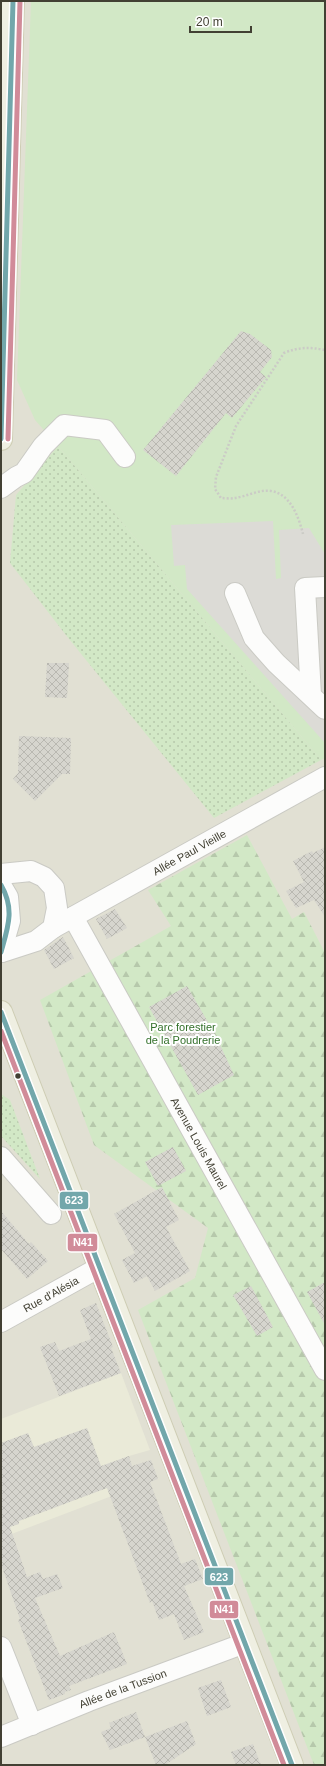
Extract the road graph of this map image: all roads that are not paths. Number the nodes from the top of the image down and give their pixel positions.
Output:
1 (13, 1) edge
2 (6, 77) edge
3 (2, 365) edge
4 (1, 439) edge
5 (125, 457) dead end
6 (1, 488) edge
7 (325, 587) edge
8 (235, 593) dead end
9 (318, 702) edge
10 (325, 777) edge
11 (1, 874) edge
12 (1, 884) edge
13 (73, 917) junction
14 (53, 928) junction
15 (1, 952) edge
16 (1, 1012) edge
17 (1, 1157) edge
18 (51, 1214) dead end
19 (100, 1267) junction
20 (1, 1322) edge
21 (325, 1370) edge
22 (245, 1643) junction
23 (1, 1647) edge
24 (32, 1725) junction
25 (1, 1737) edge
26 (292, 1765) edge

1 - 2 main road
2 - 3 main road
3 - 4 main road
5 - 6 street
7 - 9 street
8 - 9 street
10 - 13 street, Allée Paul Vieille
11 - 14 street
12 - 15 street
13 - 14 street, Allée Paul Vieille
13 - 21 street, Avenue Louis Maurel
14 - 15 street, Allée Paul Vieille
16 - 19 main road
17 - 18 street
19 - 20 street, Rue d'Alésia
19 - 22 main road
22 - 24 street, Allée de la Tussion
22 - 26 main road
23 - 24 street
24 - 25 street, Allée de la Tussion

